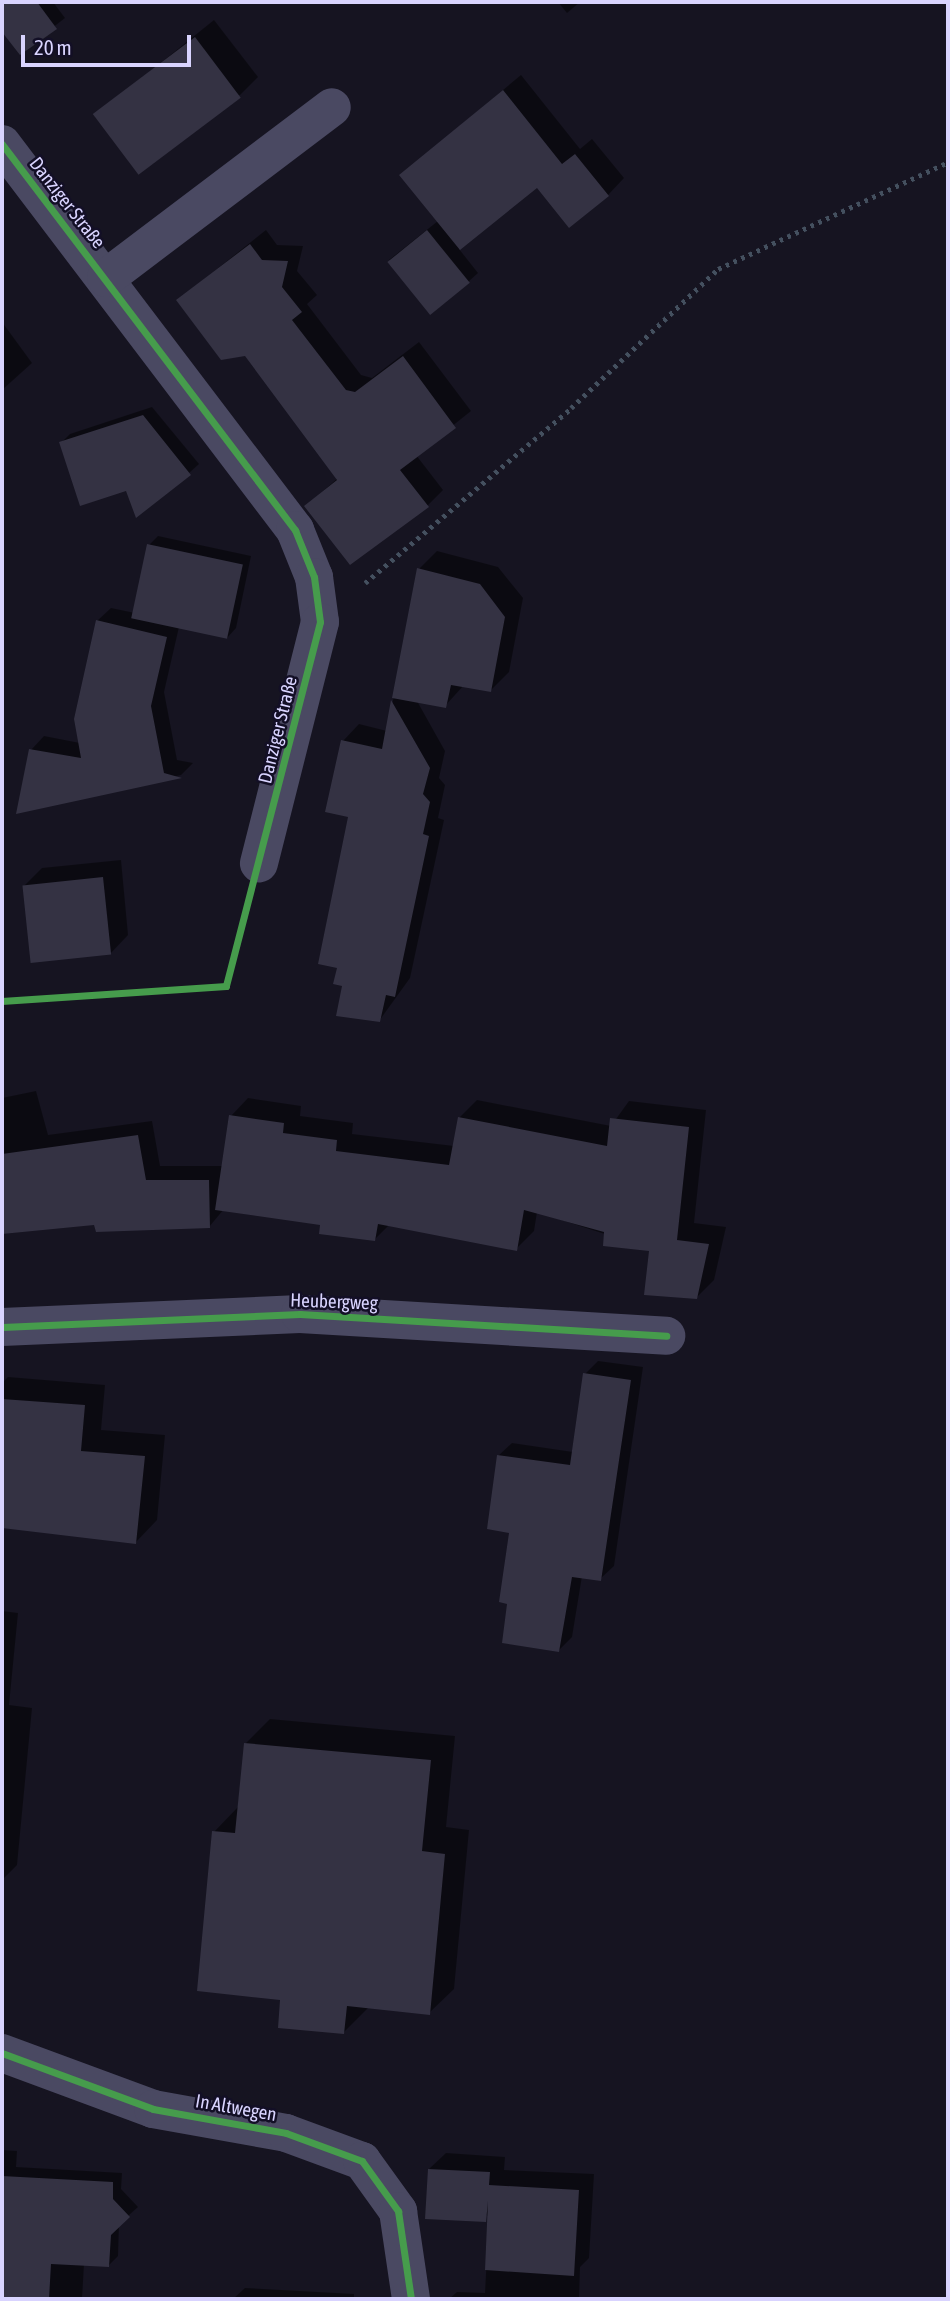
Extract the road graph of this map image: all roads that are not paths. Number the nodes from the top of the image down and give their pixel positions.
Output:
1 (332, 107) dead end
2 (2, 144) edge
3 (106, 278) junction
4 (259, 863) road end
5 (2, 1327) edge
6 (666, 1336) dead end
7 (2, 2053) edge
8 (411, 2299) edge

1 - 3 street
2 - 3 street, Danziger Straße
3 - 4 street, Danziger Straße
5 - 6 street, Heubergweg
7 - 8 street, In Altwegen

